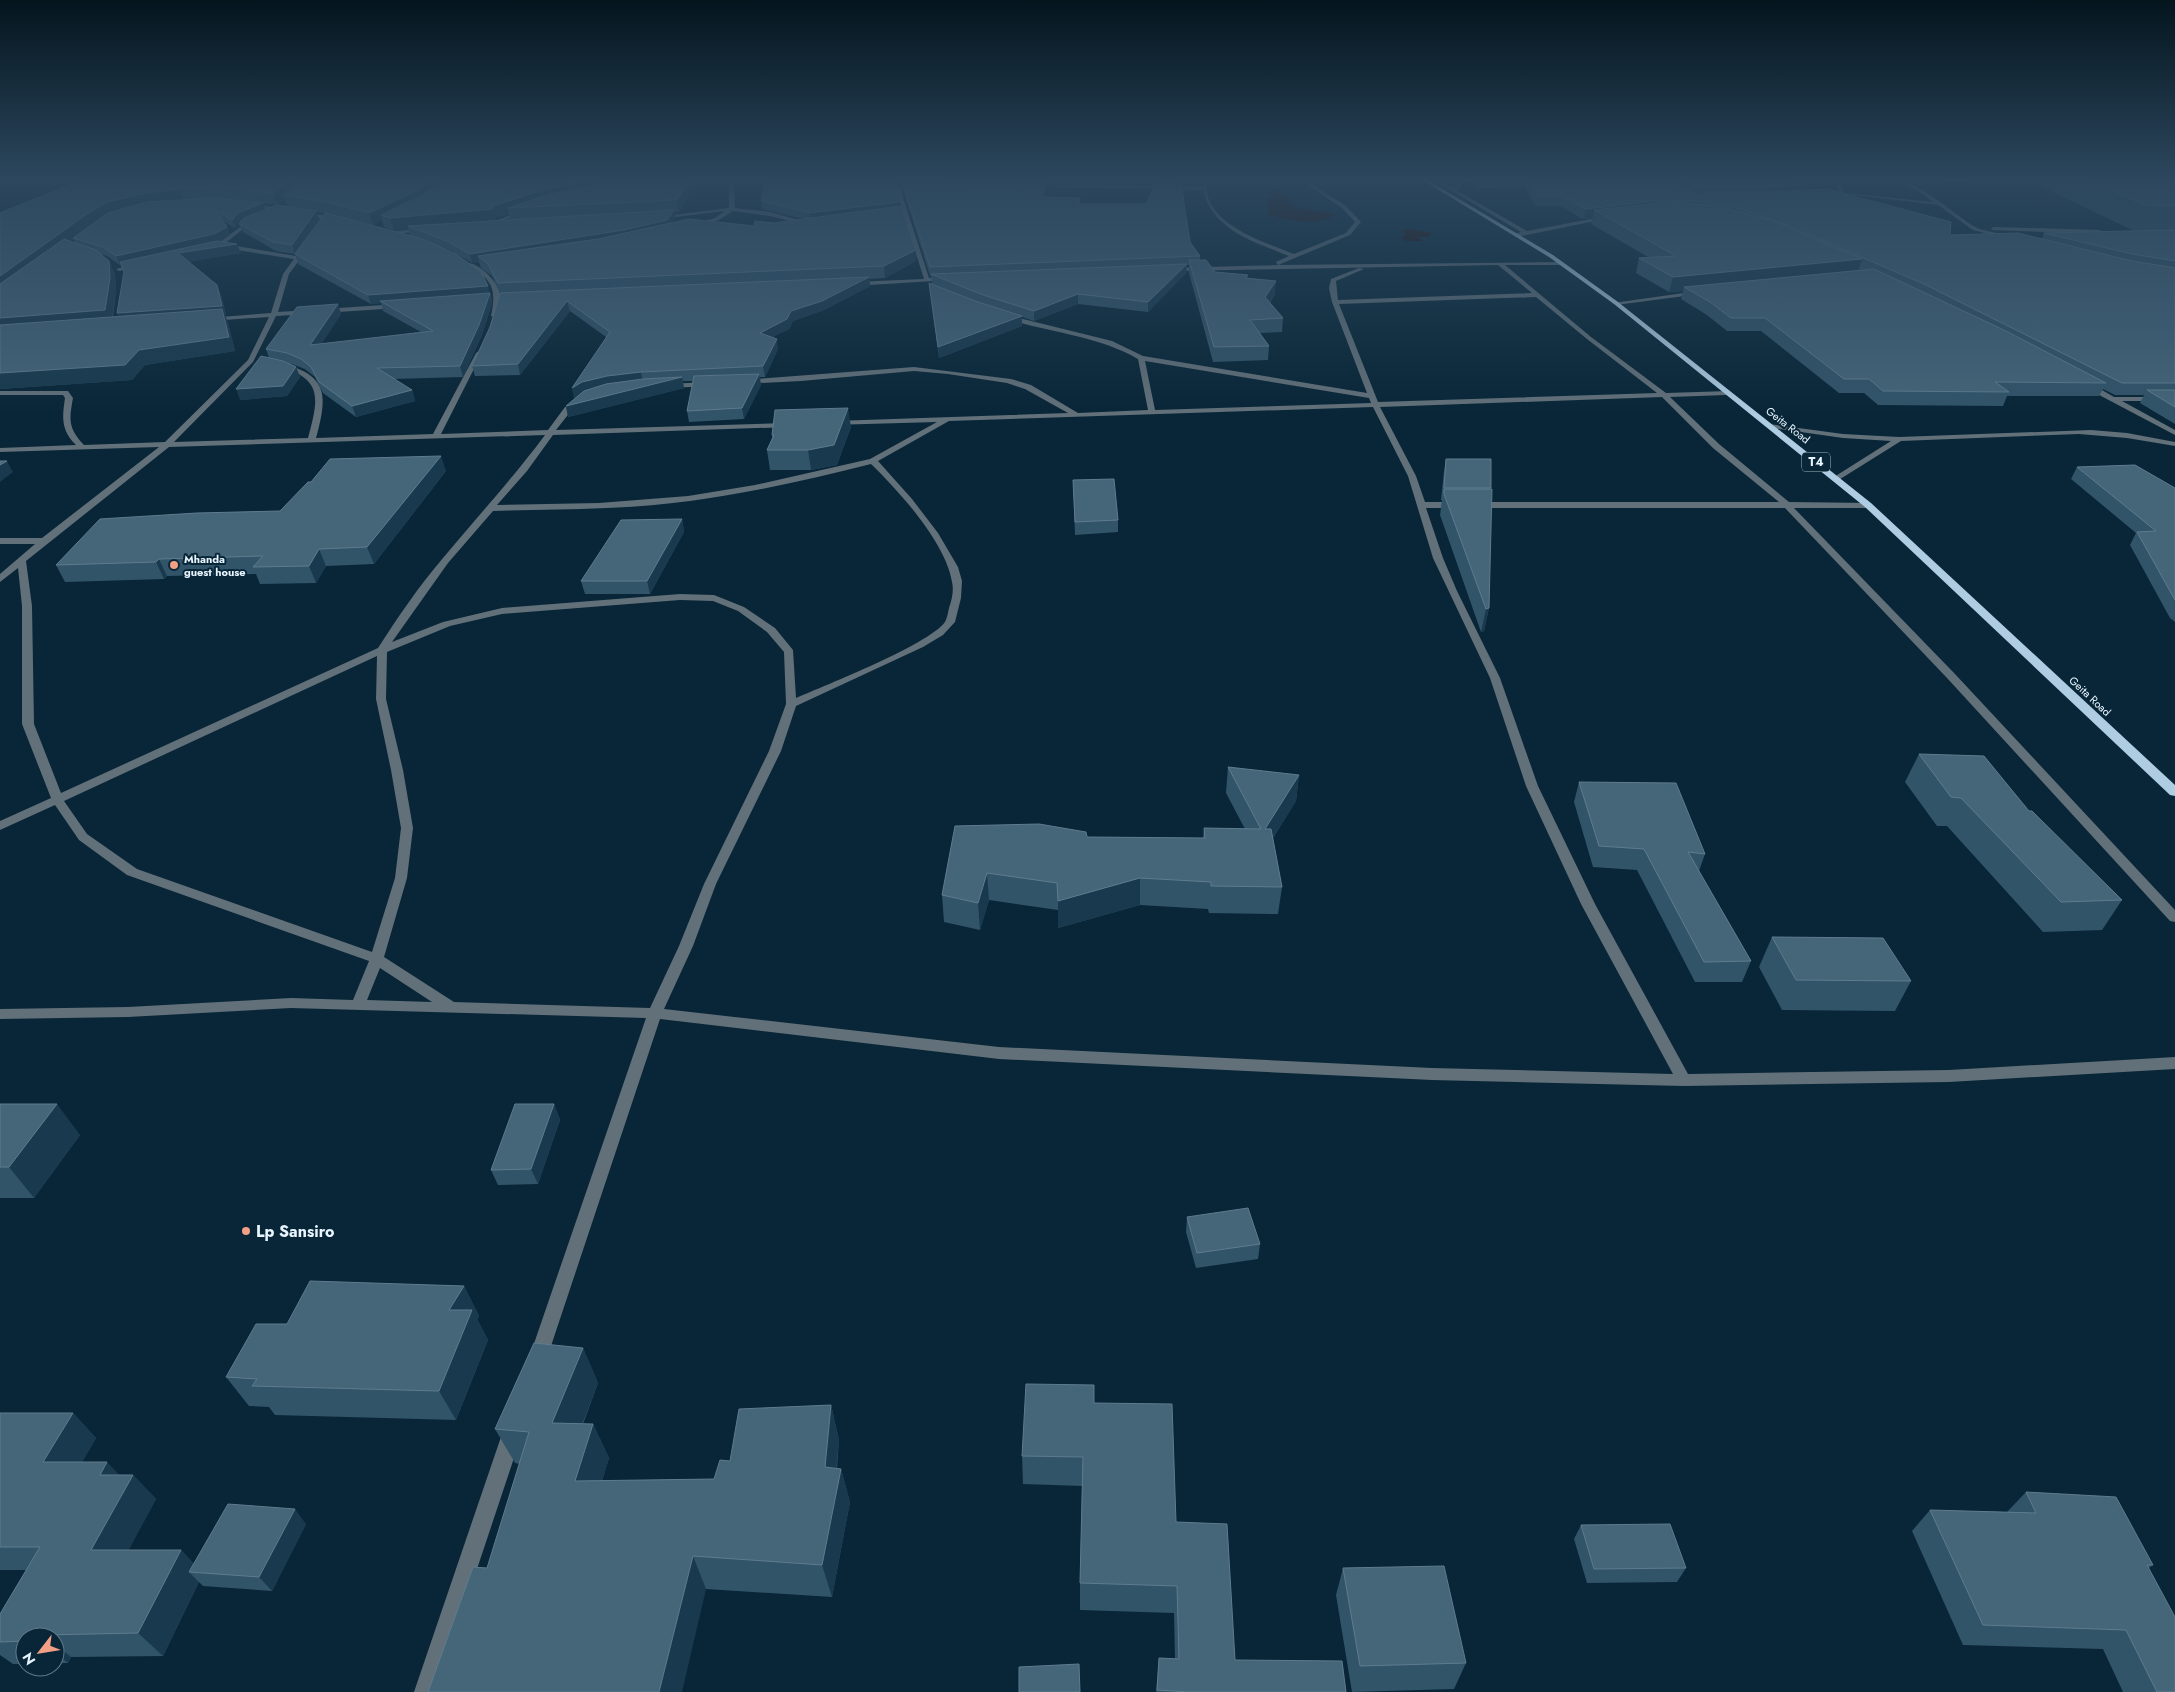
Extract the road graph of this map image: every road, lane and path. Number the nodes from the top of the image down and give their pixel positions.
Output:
1 (291, 257) edge
2 (918, 257) edge
3 (1295, 257) edge
4 (1551, 257) edge
5 (298, 258) joint
6 (465, 262) edge
7 (145, 263) edge
8 (1499, 263) junction
9 (1561, 263) junction
10 (112, 264) edge
11 (1375, 264) junction
12 (483, 265) edge
13 (473, 266) junction
14 (1268, 266) junction
15 (1161, 270) edge
16 (954, 279) edge
17 (927, 280) junction
18 (916, 281) junction
19 (848, 284) edge
20 (930, 288) edge
21 (1704, 293) edge
22 (1536, 295) junction
23 (508, 298) edge
24 (498, 299) junction
25 (488, 300) edge
26 (1335, 302) junction
27 (1616, 303) junction
28 (410, 305) edge
29 (274, 314) junction
30 (1002, 314) edge
31 (205, 320) edge
32 (491, 327) edge
33 (484, 346) edge
34 (1141, 358) junction
35 (273, 364) edge
36 (2081, 382) edge
37 (738, 383) edge
38 (720, 384) edge
39 (663, 386) edge
40 (0, 393) edge
41 (1726, 393) junction
42 (1664, 395) junction
43 (588, 397) edge
44 (2114, 399) junction
45 (2175, 399) edge
46 (1374, 401) junction
47 (1152, 414) junction
48 (1077, 415) junction
49 (949, 419) junction
50 (830, 424) edge
51 (800, 425) edge
52 (1772, 426) junction
53 (2175, 433) edge
54 (552, 434) junction
55 (436, 436) junction
56 (1899, 439) junction
57 (311, 441) junction
58 (2175, 444) edge
59 (167, 445) junction
60 (82, 447) junction
61 (0, 450) edge
62 (872, 461) junction
63 (1837, 479) junction
64 (1422, 505) junction
65 (1868, 505) junction
66 (1788, 506) junction
67 (491, 508) junction
68 (0, 541) edge
69 (44, 541) junction
70 (22, 562) junction
71 (0, 579) edge
72 (382, 650) junction
73 (791, 704) junction
74 (2175, 792) edge
75 (57, 799) junction
76 (0, 826) edge
77 (2175, 918) edge
78 (377, 959) junction
79 (358, 1005) junction
80 (451, 1007) junction
81 (655, 1013) junction
82 (0, 1014) edge
83 (2175, 1063) edge
84 (1684, 1080) junction
85 (533, 1371) edge
86 (517, 1418) edge
87 (425, 1692) edge

1 - 5 street
2 - 17 street
3 - 14 street
4 - 9 highway, Geita Road / T4
5 - 29 street
6 - 13 street
7 - 10 street
8 - 9 street
8 - 11 street
8 - 22 street
9 - 27 highway, Geita Road / T4
11 - 14 street
11 - 26 street
12 - 13 street
13 - 24 street
14 - 15 street
16 - 17 street
17 - 18 street
18 - 19 street
18 - 20 street
21 - 27 street
22 - 26 street
22 - 42 street
23 - 24 street
24 - 25 street
24 - 32 street
26 - 46 street
27 - 41 highway, Geita Road / T4
28 - 29 street
29 - 31 street
29 - 59 street
30 - 34 street
33 - 55 street
34 - 46 street
34 - 47 street
35 - 57 street
36 - 44 street
37 - 48 street
38 - 39 street
40 - 60 street
41 - 42 street
41 - 52 highway, Geita Road / T4
42 - 46 street
42 - 66 street
43 - 54 street
44 - 45 street
44 - 53 street
46 - 47 street
46 - 64 street
47 - 48 street
48 - 49 street
49 - 50 street
49 - 62 street
51 - 54 street
52 - 56 street
52 - 63 highway, Geita Road / T4
54 - 55 street
54 - 67 street
55 - 57 street
56 - 58 street
56 - 63 street
57 - 59 street
59 - 60 street
59 - 69 street
60 - 61 street
62 - 67 street
62 - 73 street
63 - 65 highway, Geita Road / T4
64 - 66 street
64 - 84 street
65 - 66 street
65 - 74 highway, Geita Road / T4
66 - 77 street
67 - 72 street
68 - 69 street
69 - 70 street
70 - 71 street
70 - 75 street
72 - 73 street
72 - 75 street
72 - 78 street
73 - 81 street
75 - 76 street
75 - 78 street
78 - 79 street
78 - 80 street
79 - 80 street
79 - 82 street
80 - 81 street
81 - 84 street
81 - 85 street
83 - 84 street
86 - 87 street

